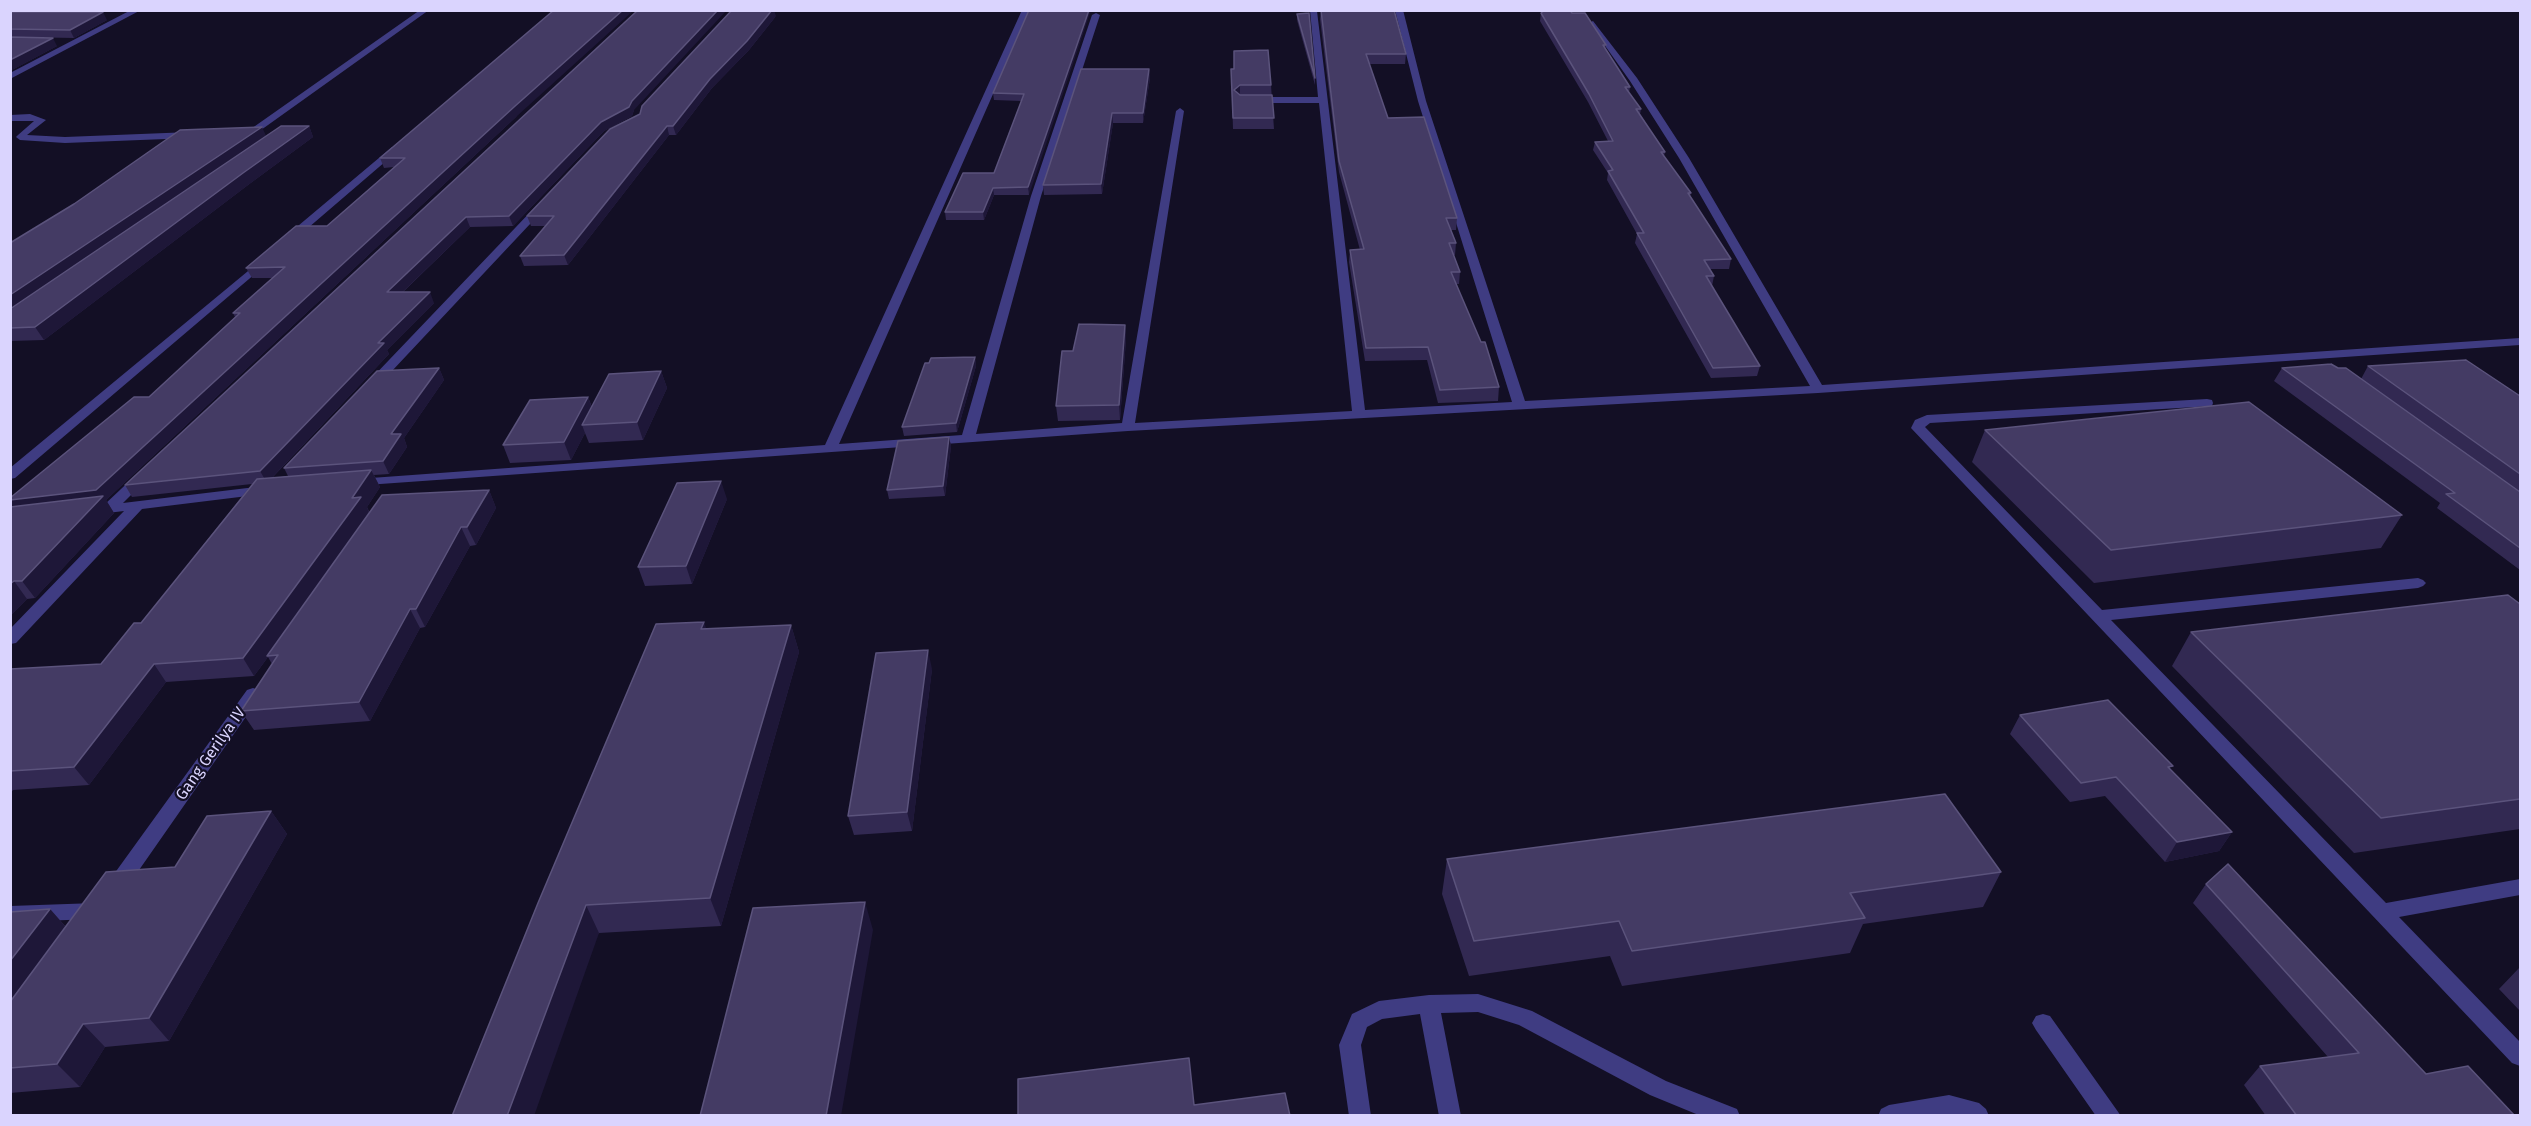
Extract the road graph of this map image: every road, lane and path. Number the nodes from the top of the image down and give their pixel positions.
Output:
1 (138, 10) edge
2 (426, 10) edge
3 (1026, 10) edge
4 (1313, 10) edge
5 (1399, 10) edge
6 (1096, 15) dead end
7 (104, 16) edge
8 (127, 16) junction
9 (1593, 23) edge
10 (54, 42) edge
11 (76, 42) junction
12 (13, 74) edge
13 (1240, 100) edge
14 (1323, 100) junction
15 (1180, 111) dead end
16 (10, 117) edge
17 (239, 133) edge
18 (251, 133) junction
19 (268, 133) edge
20 (205, 134) edge
21 (404, 142) edge
22 (547, 200) edge
23 (285, 243) edge
24 (276, 250) edge
25 (2520, 342) edge
26 (2435, 348) junction
27 (2452, 359) edge
28 (1818, 388) junction
29 (361, 396) edge
30 (2207, 403) dead end
31 (1520, 407) junction
32 (1359, 414) junction
33 (1128, 428) junction
34 (968, 439) junction
35 (831, 447) junction
36 (151, 469) edge
37 (10, 475) edge
38 (406, 479) junction
39 (339, 484) edge
40 (272, 489) edge
41 (392, 498) edge
42 (138, 505) junction
43 (108, 509) junction
44 (75, 513) edge
45 (2418, 583) dead end
46 (2096, 616) junction
47 (10, 639) edge
48 (263, 681) edge
49 (2520, 886) edge
50 (99, 911) junction
51 (2381, 912) junction
52 (10, 914) edge
53 (86, 930) edge
54 (1429, 1004) junction
55 (2043, 1023) dead end
56 (2520, 1056) edge
57 (1360, 1116) edge
58 (1450, 1116) edge
59 (1729, 1116) edge
60 (1889, 1116) edge
61 (1978, 1116) edge
62 (2110, 1116) edge

1 - 8 street
2 - 18 street
3 - 35 street
4 - 14 street
5 - 31 street
6 - 34 street
7 - 8 street
8 - 11 street
9 - 28 street
10 - 11 street
11 - 12 street
13 - 14 street
14 - 32 street
15 - 33 street
16 - 20 street
17 - 18 street
18 - 19 street
21 - 23 street
22 - 29 street
24 - 37 street
25 - 26 street
26 - 27 street
26 - 28 street
28 - 31 street
30 - 46 street
31 - 32 street
32 - 33 street
33 - 34 street
34 - 35 street
35 - 38 street
36 - 43 street
38 - 39 street
38 - 41 street
40 - 42 street
42 - 43 street
42 - 47 street
43 - 44 street
45 - 46 street
46 - 51 street
48 - 50 street, Gang Gerilya IV
49 - 51 street
50 - 52 street
50 - 53 street, Gang Gerilya IV
51 - 56 street
54 - 57 street
54 - 58 street
54 - 59 street
55 - 62 street
60 - 61 street

